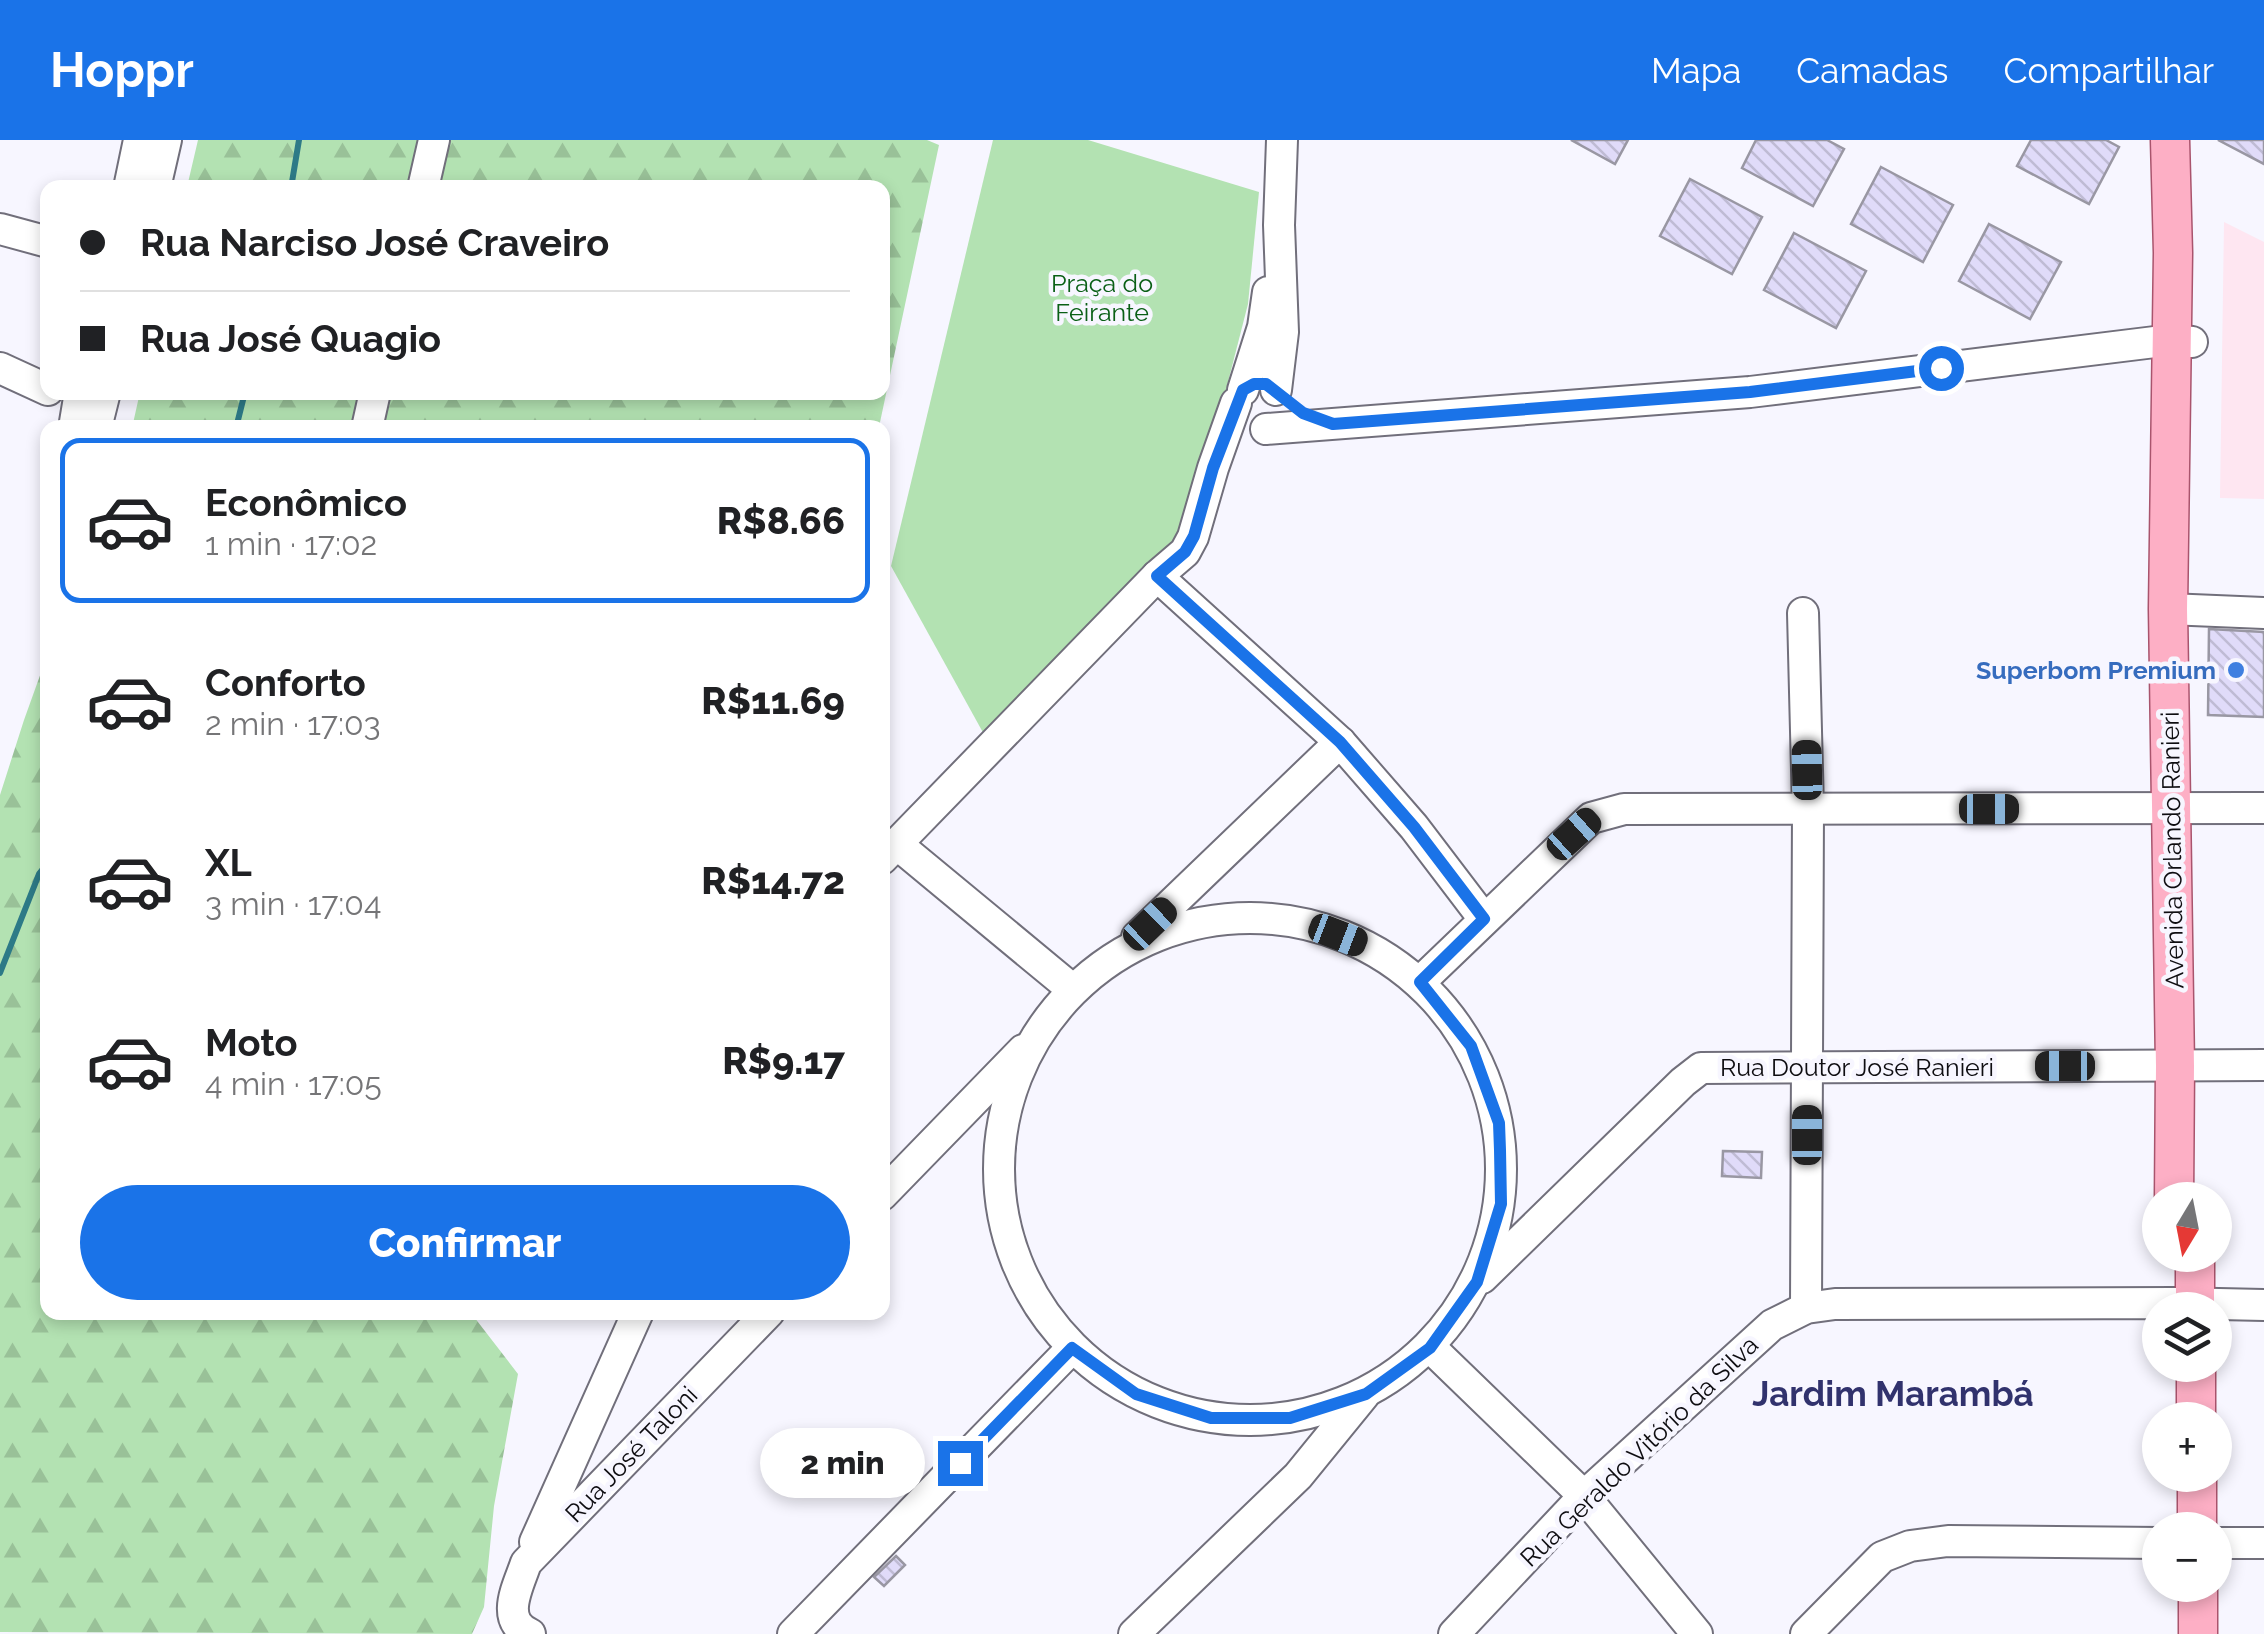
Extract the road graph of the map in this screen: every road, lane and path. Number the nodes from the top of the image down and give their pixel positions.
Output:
1 (139, 140) edge
2 (166, 140) edge
3 (434, 140) edge
4 (1282, 140) edge
5 (2170, 140) edge
6 (2186, 140) edge
7 (131, 180) edge
8 (156, 180) edge
9 (424, 180) edge
10 (1279, 225) junction
11 (0, 229) edge
12 (40, 240) edge
13 (2182, 341) junction
14 (0, 368) edge
15 (40, 387) edge
16 (1279, 394) junction
17 (1240, 397) junction
18 (1333, 424) junction
19 (1260, 429) junction
20 (1213, 468) junction
21 (1157, 576) junction
22 (2181, 609) junction
23 (1804, 613) dead end
24 (2264, 613) edge
25 (1340, 742) junction
26 (2264, 808) edge
27 (1808, 809) junction
28 (2182, 809) junction
29 (890, 852) edge
30 (1484, 919) junction
31 (1123, 950) junction
32 (1420, 982) junction
33 (1072, 989) junction
34 (1032, 1041) junction
35 (2264, 1065) edge
36 (1808, 1066) junction
37 (2186, 1066) junction
38 (2176, 1182) edge
39 (2195, 1182) edge
40 (890, 1187) edge
41 (1477, 1282) junction
42 (2264, 1305) edge
43 (2232, 1306) edge
44 (2142, 1307) edge
45 (1806, 1308) junction
46 (634, 1320) edge
47 (760, 1320) edge
48 (1072, 1348) junction
49 (1430, 1348) junction
50 (1366, 1394) junction
51 (1584, 1496) junction
52 (2264, 1542) edge
53 (2142, 1543) edge
54 (2232, 1543) edge
55 (526, 1563) junction
56 (2175, 1602) edge
57 (2198, 1602) edge
58 (530, 1634) edge
59 (793, 1634) edge
60 (1134, 1634) edge
61 (1454, 1634) edge
62 (1697, 1634) edge
63 (1806, 1634) edge
64 (2176, 1634) edge
65 (2198, 1634) edge

1 - 7 street
2 - 8 street
3 - 9 street
4 - 10 street
5 - 13 main road, Avenida Orlando Ranieri
6 - 13 main road, Avenida Orlando Ranieri
10 - 16 street
10 - 17 street
11 - 12 street
13 - 18 street
13 - 22 main road, Avenida Orlando Ranieri
14 - 15 street
16 - 17 street
16 - 18 street
16 - 19 street
17 - 19 street
17 - 20 street
18 - 19 street
19 - 20 street
20 - 21 street
21 - 25 street
21 - 29 street
22 - 24 street
22 - 28 main road, Avenida Orlando Ranieri
23 - 27 street
25 - 30 street
25 - 31 street
26 - 28 street
27 - 28 street
27 - 30 street
27 - 36 street
28 - 37 main road, Avenida Orlando Ranieri
29 - 33 street
30 - 32 street
31 - 32 street
31 - 33 street
32 - 41 street
33 - 34 street
34 - 40 street
34 - 48 street
35 - 37 street, Rua Doutor José Ranieri
36 - 37 street, Rua Doutor José Ranieri
36 - 41 street, Rua Doutor José Ranieri
36 - 45 street
37 - 38 main road, Avenida Orlando Ranieri
37 - 39 main road, Avenida Orlando Ranieri
41 - 49 street
42 - 43 street, Rua Geraldo Vitório da Silva
44 - 45 street, Rua Geraldo Vitório da Silva
45 - 51 street, Rua Geraldo Vitório da Silva
46 - 55 street
47 - 55 street, Rua José Taloni
48 - 50 street
48 - 59 street
49 - 50 street
49 - 51 street
50 - 60 street
51 - 61 street, Rua Geraldo Vitório da Silva
51 - 62 street
52 - 54 street
53 - 63 street
55 - 58 street, Rua José Taloni
56 - 64 main road
57 - 65 main road

